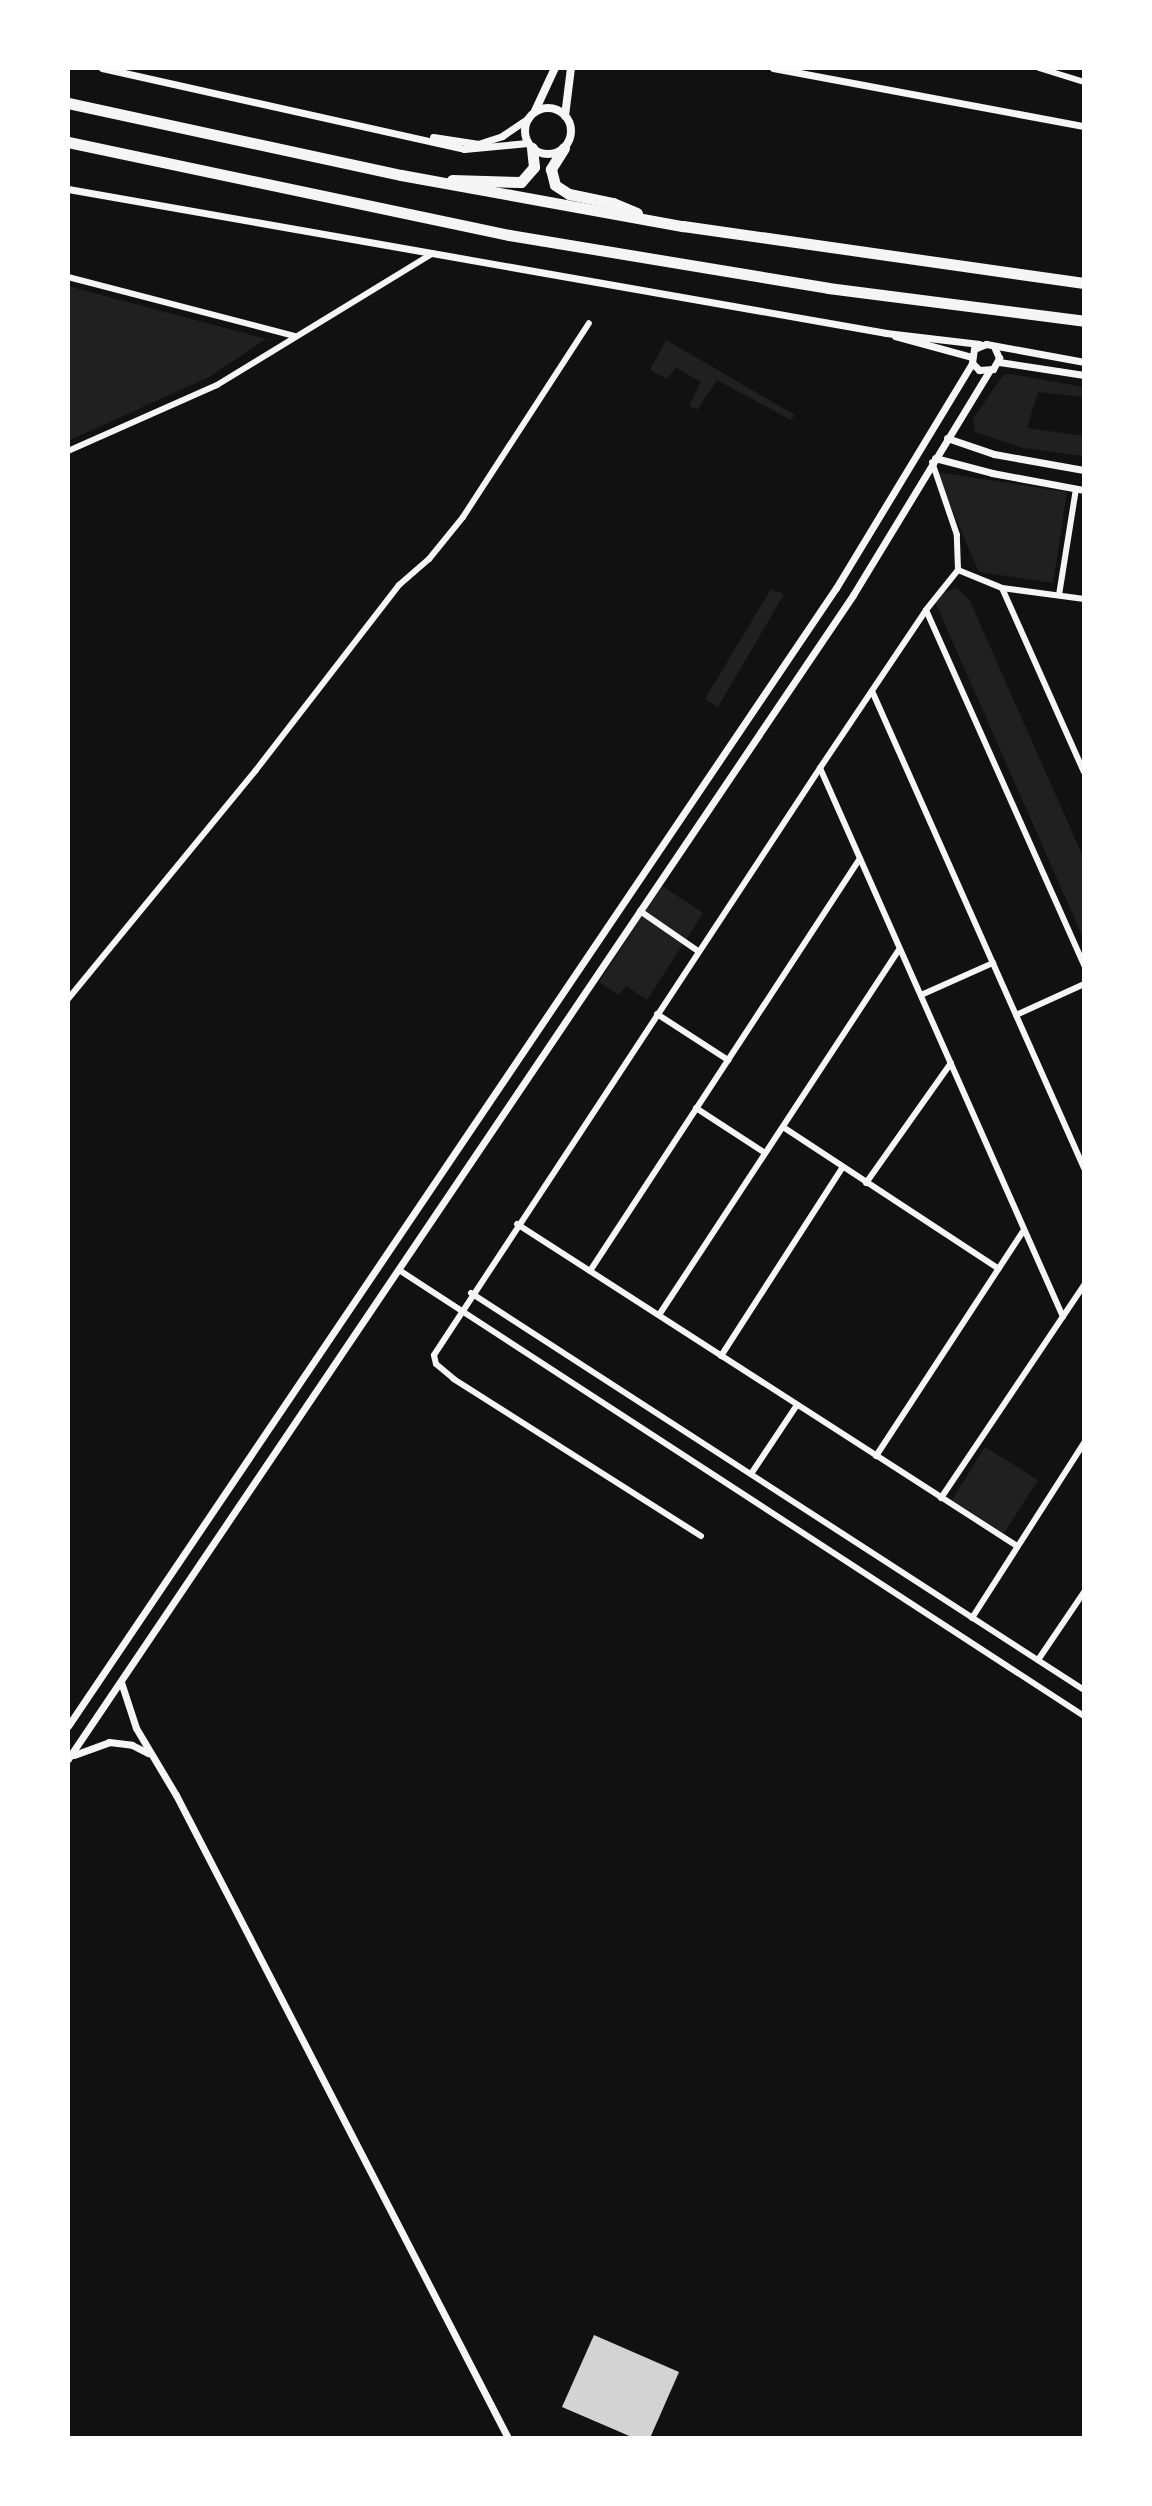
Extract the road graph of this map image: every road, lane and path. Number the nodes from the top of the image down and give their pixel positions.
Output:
1 (102, 68) edge
2 (555, 68) edge
3 (571, 68) edge
4 (773, 68) edge
5 (1039, 68) edge
6 (1084, 82) edge
7 (68, 103) edge
8 (532, 115) junction
9 (565, 116) junction
10 (1084, 126) edge
11 (419, 137) junction
12 (68, 142) edge
13 (530, 145) junction
14 (564, 148) junction
15 (435, 182) junction
16 (68, 189) edge
17 (656, 221) junction
18 (433, 253) junction
19 (68, 277) edge
20 (1084, 283) edge
21 (1084, 321) edge
22 (589, 323) dead end
23 (886, 333) junction
24 (294, 336) junction
25 (981, 344) junction
26 (994, 346) junction
27 (972, 360) junction
28 (999, 362) junction
29 (1084, 362) edge
30 (989, 371) junction
31 (1084, 375) edge
32 (947, 438) junction
33 (981, 450) junction
34 (68, 451) edge
35 (934, 460) junction
36 (975, 469) junction
37 (1084, 470) edge
38 (1080, 490) edge
39 (958, 570) junction
40 (1002, 588) junction
41 (1059, 595) junction
42 (1084, 599) edge
43 (926, 610) junction
44 (872, 691) junction
45 (820, 768) junction
46 (1084, 772) edge
47 (860, 858) junction
48 (640, 911) junction
49 (899, 949) junction
50 (698, 951) junction
51 (993, 963) junction
52 (1084, 965) edge
53 (1084, 984) edge
54 (921, 995) junction
55 (68, 999) edge
56 (657, 1014) junction
57 (1016, 1015) junction
58 (728, 1060) junction
59 (951, 1063) junction
60 (696, 1108) junction
61 (783, 1127) junction
62 (765, 1153) junction
63 (842, 1168) junction
64 (1084, 1168) edge
65 (866, 1183) junction
66 (517, 1224) junction
67 (1024, 1230) junction
68 (999, 1269) junction
69 (399, 1270) junction
70 (590, 1271) junction
71 (1084, 1285) edge
72 (471, 1293) junction
73 (461, 1309) junction
74 (659, 1315) junction
75 (1063, 1317) junction
76 (721, 1356) junction
77 (797, 1405) junction
78 (1084, 1443) edge
79 (1076, 1455) junction
80 (876, 1456) junction
81 (1084, 1461) edge
82 (751, 1474) junction
83 (941, 1498) junction
84 (701, 1536) dead end
85 (1017, 1546) junction
86 (1083, 1594) edge
87 (972, 1618) junction
88 (1038, 1660) junction
89 (121, 1682) junction
90 (1084, 1690) edge
91 (1084, 1716) edge
92 (68, 1726) edge
93 (154, 1757) junction
94 (68, 1759) edge
95 (508, 2438) edge

1 - 11 street
2 - 8 main road
3 - 9 main road
4 - 10 street
5 - 6 street
7 - 15 highway
8 - 9 main road
8 - 11 street
8 - 13 main road
9 - 14 main road
11 - 13 street
12 - 21 highway
13 - 14 main road
13 - 15 highway
14 - 17 highway
15 - 17 highway
16 - 18 street
17 - 20 highway
18 - 23 street
18 - 24 street
19 - 24 street
22 - 55 street
23 - 25 street
23 - 27 street
24 - 34 street
25 - 26 street
25 - 27 street
26 - 28 street
26 - 29 street
27 - 30 street
27 - 92 street
28 - 30 street
28 - 31 street
30 - 32 street
32 - 33 street
32 - 35 street
33 - 36 street
33 - 37 street
35 - 36 street
35 - 39 street
35 - 48 street
36 - 38 street
38 - 41 street
39 - 40 street
39 - 43 street
40 - 41 street
40 - 46 street
41 - 42 street
43 - 44 street
43 - 52 street
44 - 45 street
44 - 51 street
45 - 47 street
45 - 50 street
47 - 49 street
47 - 58 street
48 - 50 street
48 - 69 street
49 - 54 street
49 - 61 street
50 - 56 street
51 - 54 street
51 - 57 street
53 - 57 street
54 - 59 street
56 - 58 street
56 - 66 street
57 - 64 street
58 - 60 street
59 - 65 street
59 - 67 street
60 - 62 street
60 - 70 street
61 - 62 street
61 - 63 street
62 - 74 street
63 - 65 street
63 - 76 street
65 - 68 street
66 - 70 street
66 - 72 street
67 - 68 street
67 - 75 street
68 - 80 street
69 - 73 street
69 - 89 street
70 - 74 street
71 - 75 street
72 - 73 street
72 - 82 street
73 - 84 street
73 - 91 street
74 - 76 street
75 - 83 street
76 - 77 street
77 - 80 street
77 - 82 street
78 - 79 street
79 - 81 street
79 - 85 street
80 - 83 street
82 - 87 street
83 - 85 street
85 - 87 street
86 - 88 street
87 - 88 street
88 - 90 street
89 - 93 street
89 - 94 street
93 - 94 street
93 - 95 street

